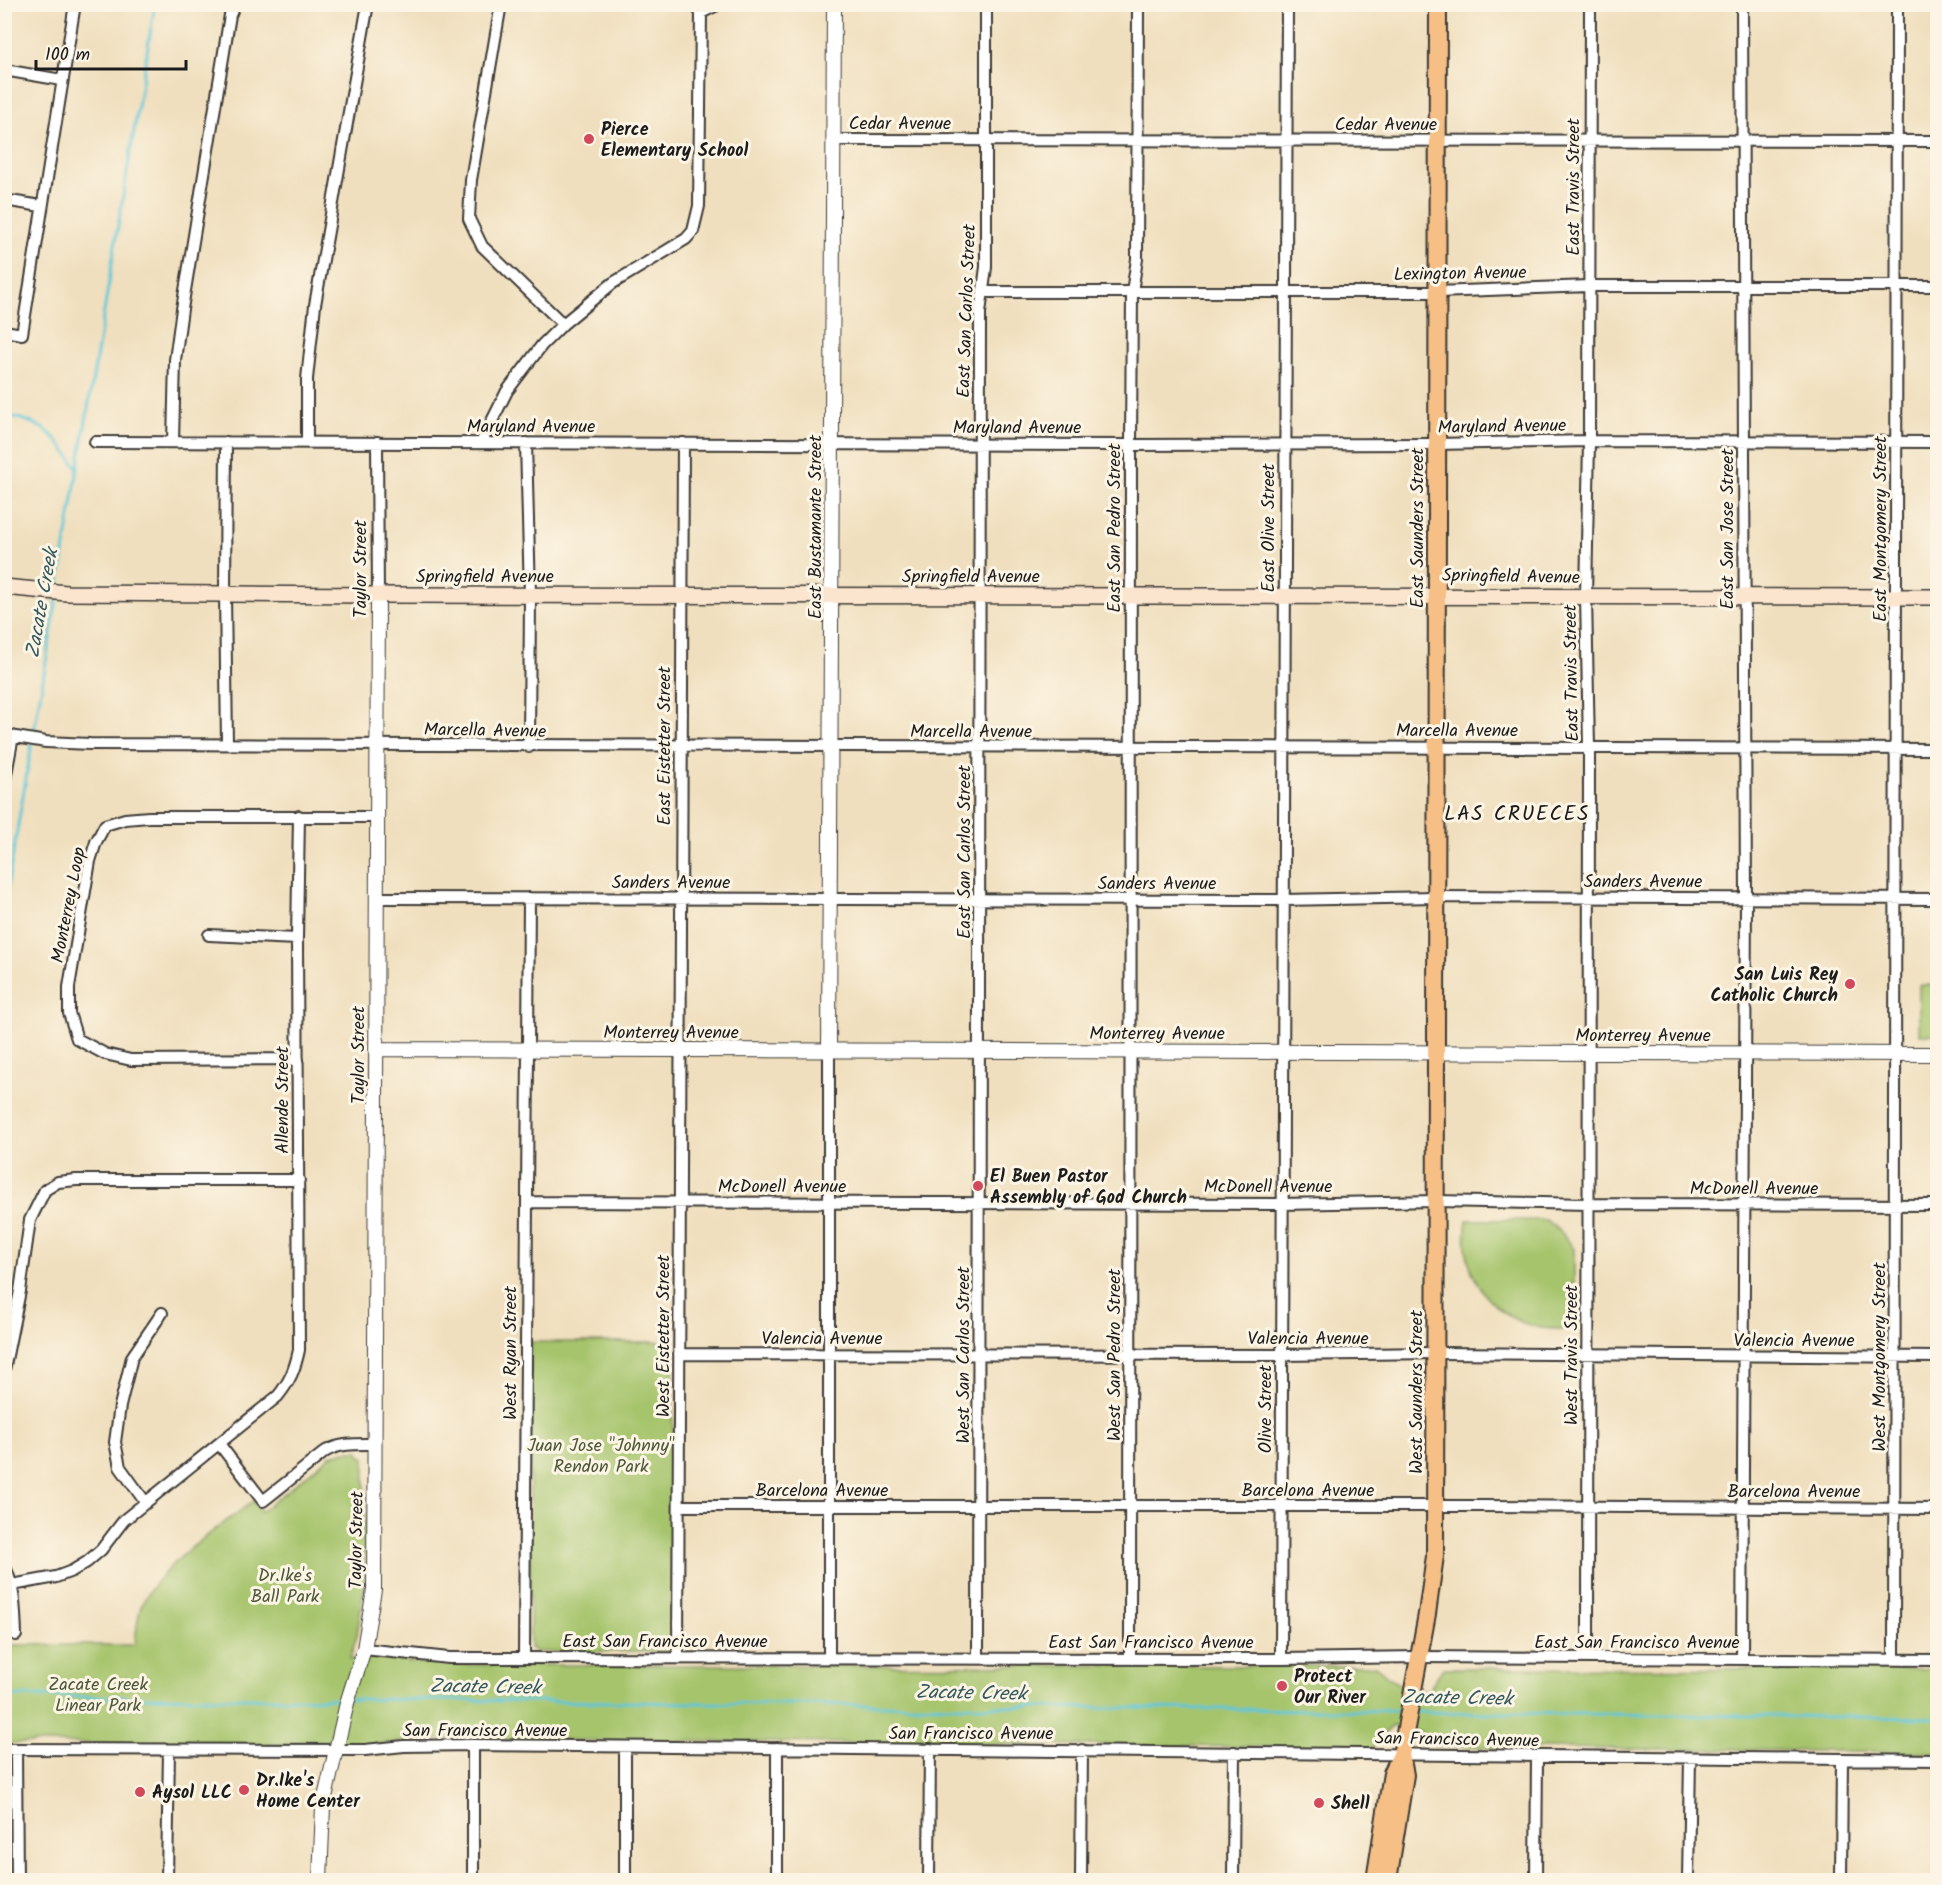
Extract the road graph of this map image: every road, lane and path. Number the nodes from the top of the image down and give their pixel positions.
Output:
1 (75, 4) edge
2 (235, 4) edge
3 (369, 4) edge
4 (501, 4) edge
5 (718, 4) edge
6 (834, 4) edge
7 (986, 4) edge
8 (1138, 4) edge
9 (1287, 4) edge
10 (1438, 4) edge
11 (1590, 4) edge
12 (1742, 4) edge
13 (1897, 4) edge
14 (697, 9) edge
15 (4, 70) edge
16 (62, 80) junction
17 (834, 140) junction
18 (986, 140) junction
19 (1138, 140) junction
20 (1286, 140) junction
21 (1437, 140) junction
22 (1589, 141) junction
23 (1743, 141) junction
24 (1897, 141) junction
25 (1938, 141) edge
26 (4, 200) edge
27 (41, 206) junction
28 (1589, 286) junction
29 (1743, 286) junction
30 (1897, 286) junction
31 (1938, 286) edge
32 (983, 292) junction
33 (1132, 292) junction
34 (1286, 292) junction
35 (1437, 292) junction
36 (562, 324) junction
37 (4, 330) edge
38 (1589, 441) junction
39 (95, 442) dead end
40 (173, 442) junction
41 (226, 442) junction
42 (307, 442) junction
43 (377, 442) junction
44 (1744, 442) junction
45 (1897, 442) junction
46 (1938, 442) edge
47 (481, 443) junction
48 (526, 443) junction
49 (683, 443) junction
50 (833, 443) junction
51 (980, 444) junction
52 (1285, 444) junction
53 (1437, 444) junction
54 (1131, 445) junction
55 (4, 587) edge
56 (225, 594) junction
57 (378, 595) junction
58 (530, 595) junction
59 (833, 595) junction
60 (1130, 595) junction
61 (1284, 595) junction
62 (1437, 595) junction
63 (681, 596) junction
64 (980, 596) junction
65 (1586, 597) junction
66 (1744, 597) junction
67 (1896, 597) junction
68 (1938, 597) edge
69 (13, 736) edge
70 (227, 743) junction
71 (377, 745) junction
72 (1437, 746) junction
73 (529, 747) junction
74 (681, 747) junction
75 (832, 747) junction
76 (980, 747) junction
77 (1130, 747) junction
78 (1283, 747) junction
79 (1588, 747) junction
80 (1745, 748) junction
81 (1897, 749) junction
82 (1938, 749) edge
83 (4, 785) edge
84 (299, 816) junction
85 (377, 816) junction
86 (1436, 897) junction
87 (1588, 897) junction
88 (376, 898) junction
89 (529, 898) junction
90 (1746, 898) junction
91 (680, 899) junction
92 (831, 899) junction
93 (980, 899) junction
94 (1131, 899) junction
95 (1897, 899) junction
96 (1938, 899) edge
97 (1283, 900) junction
98 (208, 935) dead end
99 (297, 939) junction
100 (376, 1049) junction
101 (528, 1050) junction
102 (680, 1050) junction
103 (829, 1051) junction
104 (980, 1051) junction
105 (1131, 1051) junction
106 (1283, 1052) junction
107 (1436, 1052) junction
108 (1588, 1053) junction
109 (1744, 1053) junction
110 (1896, 1053) junction
111 (1938, 1054) edge
112 (298, 1059) junction
113 (299, 1180) junction
114 (1436, 1201) junction
115 (527, 1202) junction
116 (680, 1202) junction
117 (829, 1202) junction
118 (980, 1203) junction
119 (1131, 1203) junction
120 (1282, 1204) junction
121 (1588, 1204) junction
122 (1743, 1204) junction
123 (1896, 1205) junction
124 (1938, 1205) edge
125 (162, 1313) dead end
126 (1436, 1353) junction
127 (679, 1354) junction
128 (829, 1354) junction
129 (979, 1355) junction
130 (1130, 1355) junction
131 (1282, 1355) junction
132 (1588, 1355) junction
133 (1743, 1356) junction
134 (1895, 1357) junction
135 (1938, 1357) edge
136 (4, 1370) edge
137 (374, 1444) junction
138 (219, 1445) junction
139 (146, 1503) junction
140 (679, 1506) junction
141 (829, 1506) junction
142 (979, 1506) junction
143 (1436, 1506) junction
144 (1130, 1507) junction
145 (1281, 1507) junction
146 (1588, 1507) junction
147 (1742, 1508) junction
148 (1895, 1508) junction
149 (1938, 1509) edge
150 (5, 1567) edge
151 (12, 1585) junction
152 (16, 1635) dead end
153 (364, 1649) junction
154 (1419, 1657) junction
155 (524, 1658) junction
156 (678, 1658) junction
157 (829, 1658) junction
158 (978, 1658) junction
159 (1130, 1658) junction
160 (1588, 1658) junction
161 (1281, 1659) junction
162 (1742, 1659) junction
163 (1894, 1660) junction
164 (1938, 1660) edge
165 (473, 1745) junction
166 (625, 1747) junction
167 (777, 1748) junction
168 (4, 1749) edge
169 (16, 1749) junction
170 (930, 1749) junction
171 (169, 1750) junction
172 (1082, 1750) junction
173 (335, 1751) junction
174 (1234, 1752) junction
175 (1401, 1755) junction
176 (1536, 1756) junction
177 (1690, 1758) junction
178 (1842, 1759) junction
179 (1938, 1760) edge
180 (17, 1881) edge
181 (167, 1881) edge
182 (320, 1881) edge
183 (473, 1881) edge
184 (625, 1881) edge
185 (777, 1881) edge
186 (929, 1881) edge
187 (1081, 1881) edge
188 (1233, 1881) edge
189 (1375, 1881) edge
190 (1388, 1881) edge
191 (1536, 1881) edge
192 (1688, 1881) edge
193 (1841, 1881) edge

1 - 16 street
2 - 40 street
3 - 42 street
4 - 36 street
5 - 14 street
6 - 17 street, East Bustamante Street
7 - 18 street, East San Carlos Street
8 - 19 street, East San Pedro Street
9 - 20 street, East Olive Street
10 - 21 main road, East Saunders Street
11 - 22 street, East Travis Street
12 - 23 street, East San Jose Street
13 - 24 street, East Montgomery Street
14 - 36 street
15 - 16 street
16 - 27 street
17 - 18 street, Cedar Avenue
17 - 50 street, East Bustamante Street
18 - 19 street, Cedar Avenue
18 - 32 street, East San Carlos Street
19 - 20 street, Cedar Avenue
19 - 33 street, East San Pedro Street
20 - 21 street, Cedar Avenue
20 - 34 street, East Olive Street
21 - 22 street, Cedar Avenue
21 - 35 main road, East Saunders Street
22 - 23 street, Cedar Avenue
22 - 28 street, East Travis Street
23 - 24 street, Cedar Avenue
23 - 29 street, East San Jose Street
24 - 25 street, Cedar Avenue
24 - 30 street, East Montgomery Street
26 - 27 street
27 - 37 street
28 - 29 street, Lexington Avenue
28 - 35 street, Lexington Avenue
28 - 38 street, East Travis Street
29 - 30 street, Lexington Avenue
29 - 44 street, East San Jose Street
30 - 31 street, Lexington Avenue
30 - 45 street, East Montgomery Street
32 - 33 street, Lexington Avenue
32 - 51 street, East San Carlos Street
33 - 34 street, Lexington Avenue
33 - 54 street, East San Pedro Street
34 - 35 street, Lexington Avenue
34 - 52 street, East Olive Street
35 - 53 main road, East Saunders Street
36 - 47 street
38 - 44 street, Maryland Avenue
38 - 53 street, Maryland Avenue
38 - 65 street, East Travis Street
39 - 40 street, Maryland Avenue
40 - 41 street, Maryland Avenue
41 - 42 street, Maryland Avenue
41 - 56 street
42 - 43 street, Maryland Avenue
43 - 47 street, Maryland Avenue
43 - 57 street, Taylor Street
44 - 45 street, Maryland Avenue
44 - 66 street, East San Jose Street
45 - 46 street, Maryland Avenue
45 - 67 street, East Montgomery Street
47 - 48 street, Maryland Avenue
48 - 49 street, Maryland Avenue
48 - 58 street
49 - 50 street, Maryland Avenue
49 - 63 street, East Eistetter Street
50 - 51 street, Maryland Avenue
50 - 59 street, East Bustamante Street
51 - 54 street, Maryland Avenue
51 - 64 street, East San Carlos Street
52 - 53 street, Maryland Avenue
52 - 54 street, Maryland Avenue
52 - 61 street, East Olive Street
53 - 62 main road, East Saunders Street
54 - 60 street, East San Pedro Street
55 - 56 main road, Springfield Avenue
56 - 57 main road, Springfield Avenue
56 - 70 street
57 - 58 main road, Springfield Avenue
57 - 71 street, Taylor Street
58 - 63 main road, Springfield Avenue
58 - 73 street
59 - 63 main road, Springfield Avenue
59 - 64 main road, Springfield Avenue
59 - 75 street, East Bustamante Street
60 - 61 main road, Springfield Avenue
60 - 64 main road, Springfield Avenue
60 - 77 street, East San Pedro Street
61 - 62 main road, Springfield Avenue
61 - 78 street, East Olive Street
62 - 65 main road, Springfield Avenue
62 - 72 main road, East Saunders Street
63 - 74 street, East Eistetter Street
64 - 76 street, East San Carlos Street
65 - 66 main road, Springfield Avenue
65 - 79 street, East Travis Street
66 - 67 main road, Springfield Avenue
66 - 80 street, East San Jose Street
67 - 68 main road, Springfield Avenue
67 - 81 street, East Montgomery Street
69 - 70 street, Marcella Avenue
69 - 83 street
70 - 71 street, Marcella Avenue
71 - 73 street, Marcella Avenue
71 - 85 street, Taylor Street
72 - 78 street, Marcella Avenue
72 - 79 street, Marcella Avenue
72 - 86 main road, East Saunders Street
73 - 74 street, Marcella Avenue
74 - 75 street, Marcella Avenue
74 - 91 street, East Eistetter Street
75 - 76 street, Marcella Avenue
75 - 92 street, East Bustamante Street
76 - 77 street, Marcella Avenue
76 - 93 street, East San Carlos Street
77 - 78 street, Marcella Avenue
77 - 94 street, East San Pedro Street
78 - 97 street, East Olive Street
79 - 80 street, Marcella Avenue
79 - 87 street, East Travis Street
80 - 81 street, Marcella Avenue
80 - 90 street, East San Jose Street
81 - 82 street, Marcella Avenue
81 - 95 street, East Montgomery Street
84 - 85 street, Monterrey Loop
84 - 99 street, Allende Street
84 - 112 street, Monterrey Loop
85 - 88 street, Taylor Street
86 - 87 street, Sanders Avenue
86 - 97 street, Sanders Avenue
86 - 107 main road, East Saunders Street
87 - 90 street, Sanders Avenue
87 - 108 street, East Travis Street
88 - 89 street, Sanders Avenue
88 - 100 street, Taylor Street
89 - 91 street, Sanders Avenue
89 - 101 street, West Ryan Street
90 - 95 street, Sanders Avenue
90 - 109 street, East San Jose Street
91 - 92 street, Sanders Avenue
91 - 102 street, East Eistetter Street
92 - 93 street, Sanders Avenue
92 - 103 street, East Bustamante Street
93 - 94 street, Sanders Avenue
93 - 104 street, East San Carlos Street
94 - 97 street, Sanders Avenue
94 - 105 street, East San Pedro Street
95 - 96 street, Sanders Avenue
95 - 110 street, East Montgomery Street
97 - 106 street, East Olive Street
98 - 99 street
99 - 112 street, Allende Street
100 - 101 street, Monterrey Avenue
100 - 137 street, Taylor Street
101 - 102 street, Monterrey Avenue
101 - 115 street, West Ryan Street
102 - 103 street, Monterrey Avenue
102 - 116 street, West Eistetter Street
103 - 104 street, Monterrey Avenue
103 - 117 street
104 - 105 street, Monterrey Avenue
104 - 118 street, West San Carlos Street
105 - 106 street, Monterrey Avenue
105 - 119 street, West San Pedro Street
106 - 107 street, Monterrey Avenue
106 - 120 street, Olive Street
107 - 108 street, Monterrey Avenue
107 - 114 main road, West Saunders Street
108 - 109 street, Monterrey Avenue
108 - 121 street, West Travis Street
109 - 110 street, Monterrey Avenue
109 - 122 street, East San Jose Street
110 - 111 street, Monterrey Avenue
110 - 123 street, West Montgomery Street
112 - 113 street, Allende Street
113 - 136 street
113 - 138 street, Allende Street
114 - 120 street, McDonell Avenue
114 - 121 street, McDonell Avenue
114 - 126 main road, West Saunders Street
115 - 116 street, McDonell Avenue
115 - 155 street, West Ryan Street
116 - 117 street, McDonell Avenue
116 - 127 street, West Eistetter Street
117 - 118 street, McDonell Avenue
117 - 128 street
118 - 119 street, McDonell Avenue
118 - 129 street, West San Carlos Street
119 - 120 street, McDonell Avenue
119 - 130 street, West San Pedro Street
120 - 131 street, Olive Street
121 - 122 street, McDonell Avenue
121 - 132 street, West Travis Street
122 - 123 street, McDonell Avenue
122 - 133 street, East San Jose Street
123 - 124 street, McDonell Avenue
123 - 134 street, West Montgomery Street
125 - 139 street
126 - 131 street, Valencia Avenue
126 - 132 street, Valencia Avenue
126 - 143 main road, West Saunders Street
127 - 128 street, Valencia Avenue
127 - 140 street, West Eistetter Street
128 - 129 street, Valencia Avenue
128 - 141 street
129 - 130 street, Valencia Avenue
129 - 142 street, West San Carlos Street
130 - 131 street, Valencia Avenue
130 - 144 street, West San Pedro Street
131 - 145 street, Olive Street
132 - 133 street, Valencia Avenue
132 - 146 street, West Travis Street
133 - 134 street, Valencia Avenue
133 - 147 street, East San Jose Street
134 - 135 street, Valencia Avenue
134 - 148 street, West Montgomery Street
137 - 138 street
137 - 153 street, Taylor Street
138 - 139 street
139 - 151 street
140 - 141 street, Barcelona Avenue
140 - 156 street, West Eistetter Street
141 - 142 street, Barcelona Avenue
141 - 157 street
142 - 144 street, Barcelona Avenue
142 - 158 street, West San Carlos Street
143 - 145 street, Barcelona Avenue
143 - 146 street, Barcelona Avenue
143 - 154 main road, West Saunders Street
144 - 145 street, Barcelona Avenue
144 - 159 street, West San Pedro Street
145 - 161 street, Olive Street
146 - 147 street, Barcelona Avenue
146 - 160 street, West Travis Street
147 - 148 street, Barcelona Avenue
147 - 162 street, East San Jose Street
148 - 149 street, Barcelona Avenue
148 - 163 street, West Montgomery Street
150 - 151 street
151 - 152 street
153 - 155 street, East San Francisco Avenue
153 - 173 street, Taylor Street
154 - 160 street, East San Francisco Avenue
154 - 161 street, East San Francisco Avenue
154 - 175 main road, West Saunders Street
155 - 156 street, East San Francisco Avenue
156 - 157 street, East San Francisco Avenue
157 - 158 street, East San Francisco Avenue
158 - 159 street, East San Francisco Avenue
159 - 161 street, East San Francisco Avenue
160 - 162 street, East San Francisco Avenue
162 - 163 street, East San Francisco Avenue
163 - 164 street, East San Francisco Avenue
165 - 166 street, San Francisco Avenue
165 - 173 street, San Francisco Avenue
165 - 183 street
166 - 167 street, San Francisco Avenue
166 - 184 street
167 - 170 street, San Francisco Avenue
167 - 185 street
168 - 169 street, San Francisco Avenue
169 - 171 street, San Francisco Avenue
169 - 180 street
170 - 172 street, San Francisco Avenue
170 - 186 street
171 - 173 street, San Francisco Avenue
171 - 181 street
172 - 174 street, San Francisco Avenue
172 - 187 street
173 - 182 street, Taylor Street
174 - 175 street, San Francisco Avenue
174 - 188 street
175 - 176 street, San Francisco Avenue
175 - 189 main road
175 - 190 main road
176 - 177 street, San Francisco Avenue
176 - 191 street
177 - 178 street, San Francisco Avenue
177 - 192 street
178 - 179 street, San Francisco Avenue
178 - 193 street

